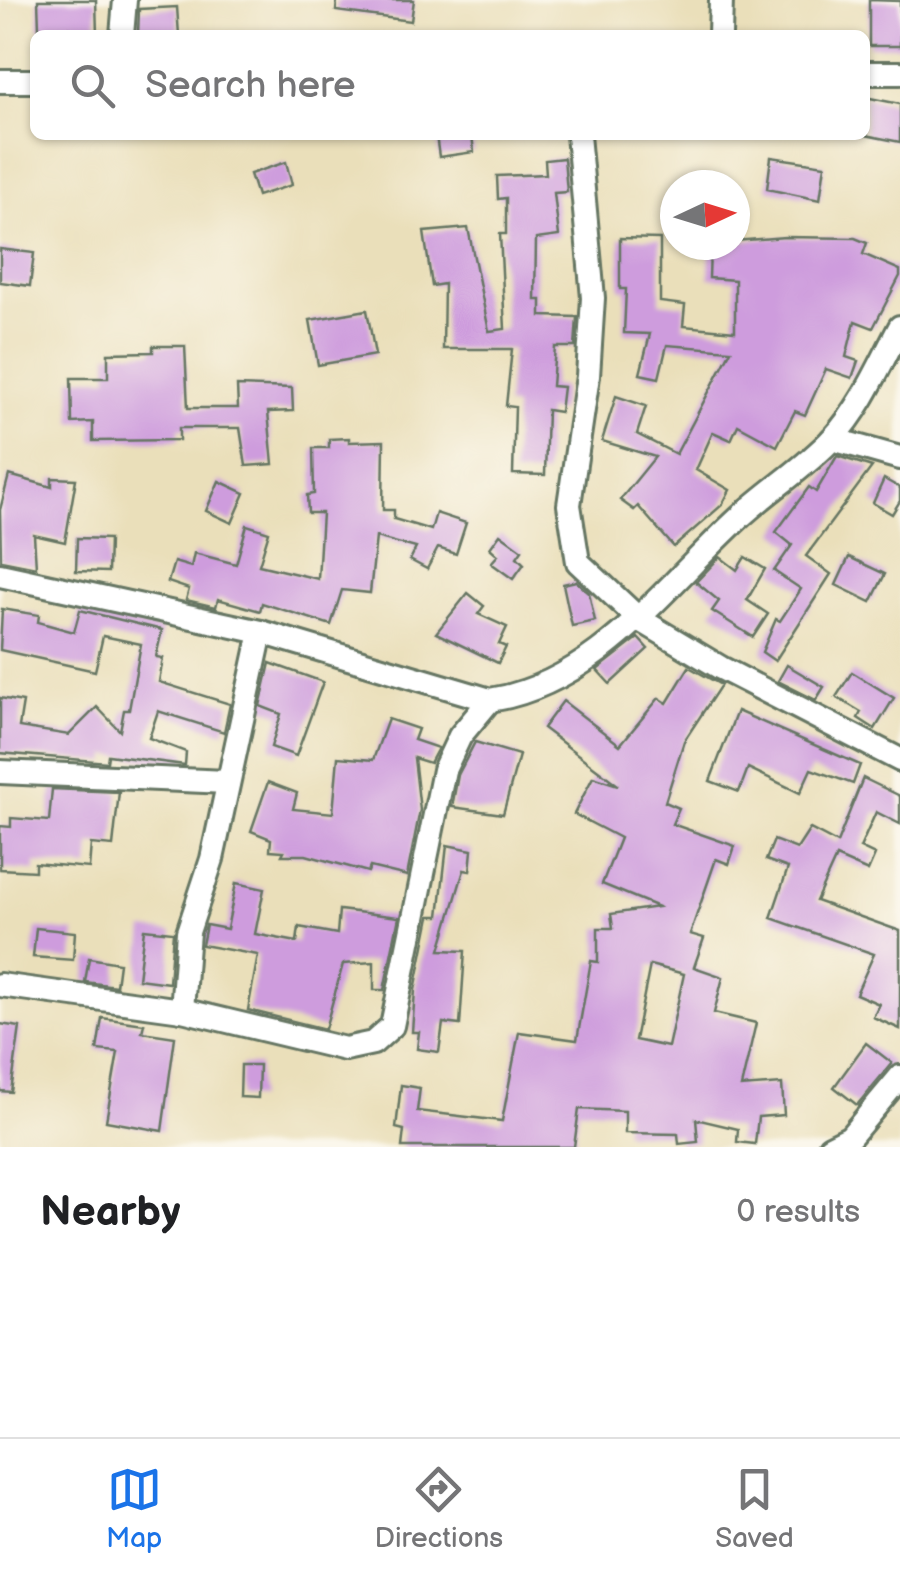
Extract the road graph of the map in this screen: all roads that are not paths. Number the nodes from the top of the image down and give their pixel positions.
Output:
1 (125, 0) edge
2 (721, 0) edge
3 (122, 30) edge
4 (720, 30) edge
5 (900, 72) edge
6 (870, 73) edge
7 (30, 81) edge
8 (0, 82) edge
9 (578, 140) edge
10 (900, 327) edge
11 (832, 439) junction
12 (900, 458) edge
13 (0, 575) edge
14 (639, 619) junction
15 (262, 632) junction
16 (490, 700) junction
17 (900, 760) edge
18 (0, 772) edge
19 (227, 782) junction
20 (0, 985) edge
21 (182, 1010) junction
22 (900, 1077) edge
23 (843, 1144) edge

1 - 3 street
2 - 4 street
5 - 6 street
7 - 8 street
9 - 14 street
10 - 11 street
11 - 12 street
11 - 14 street
13 - 15 street
14 - 16 street
14 - 17 street
15 - 16 street
15 - 19 street
16 - 21 street
18 - 19 street
19 - 21 street
20 - 21 street
22 - 23 street

